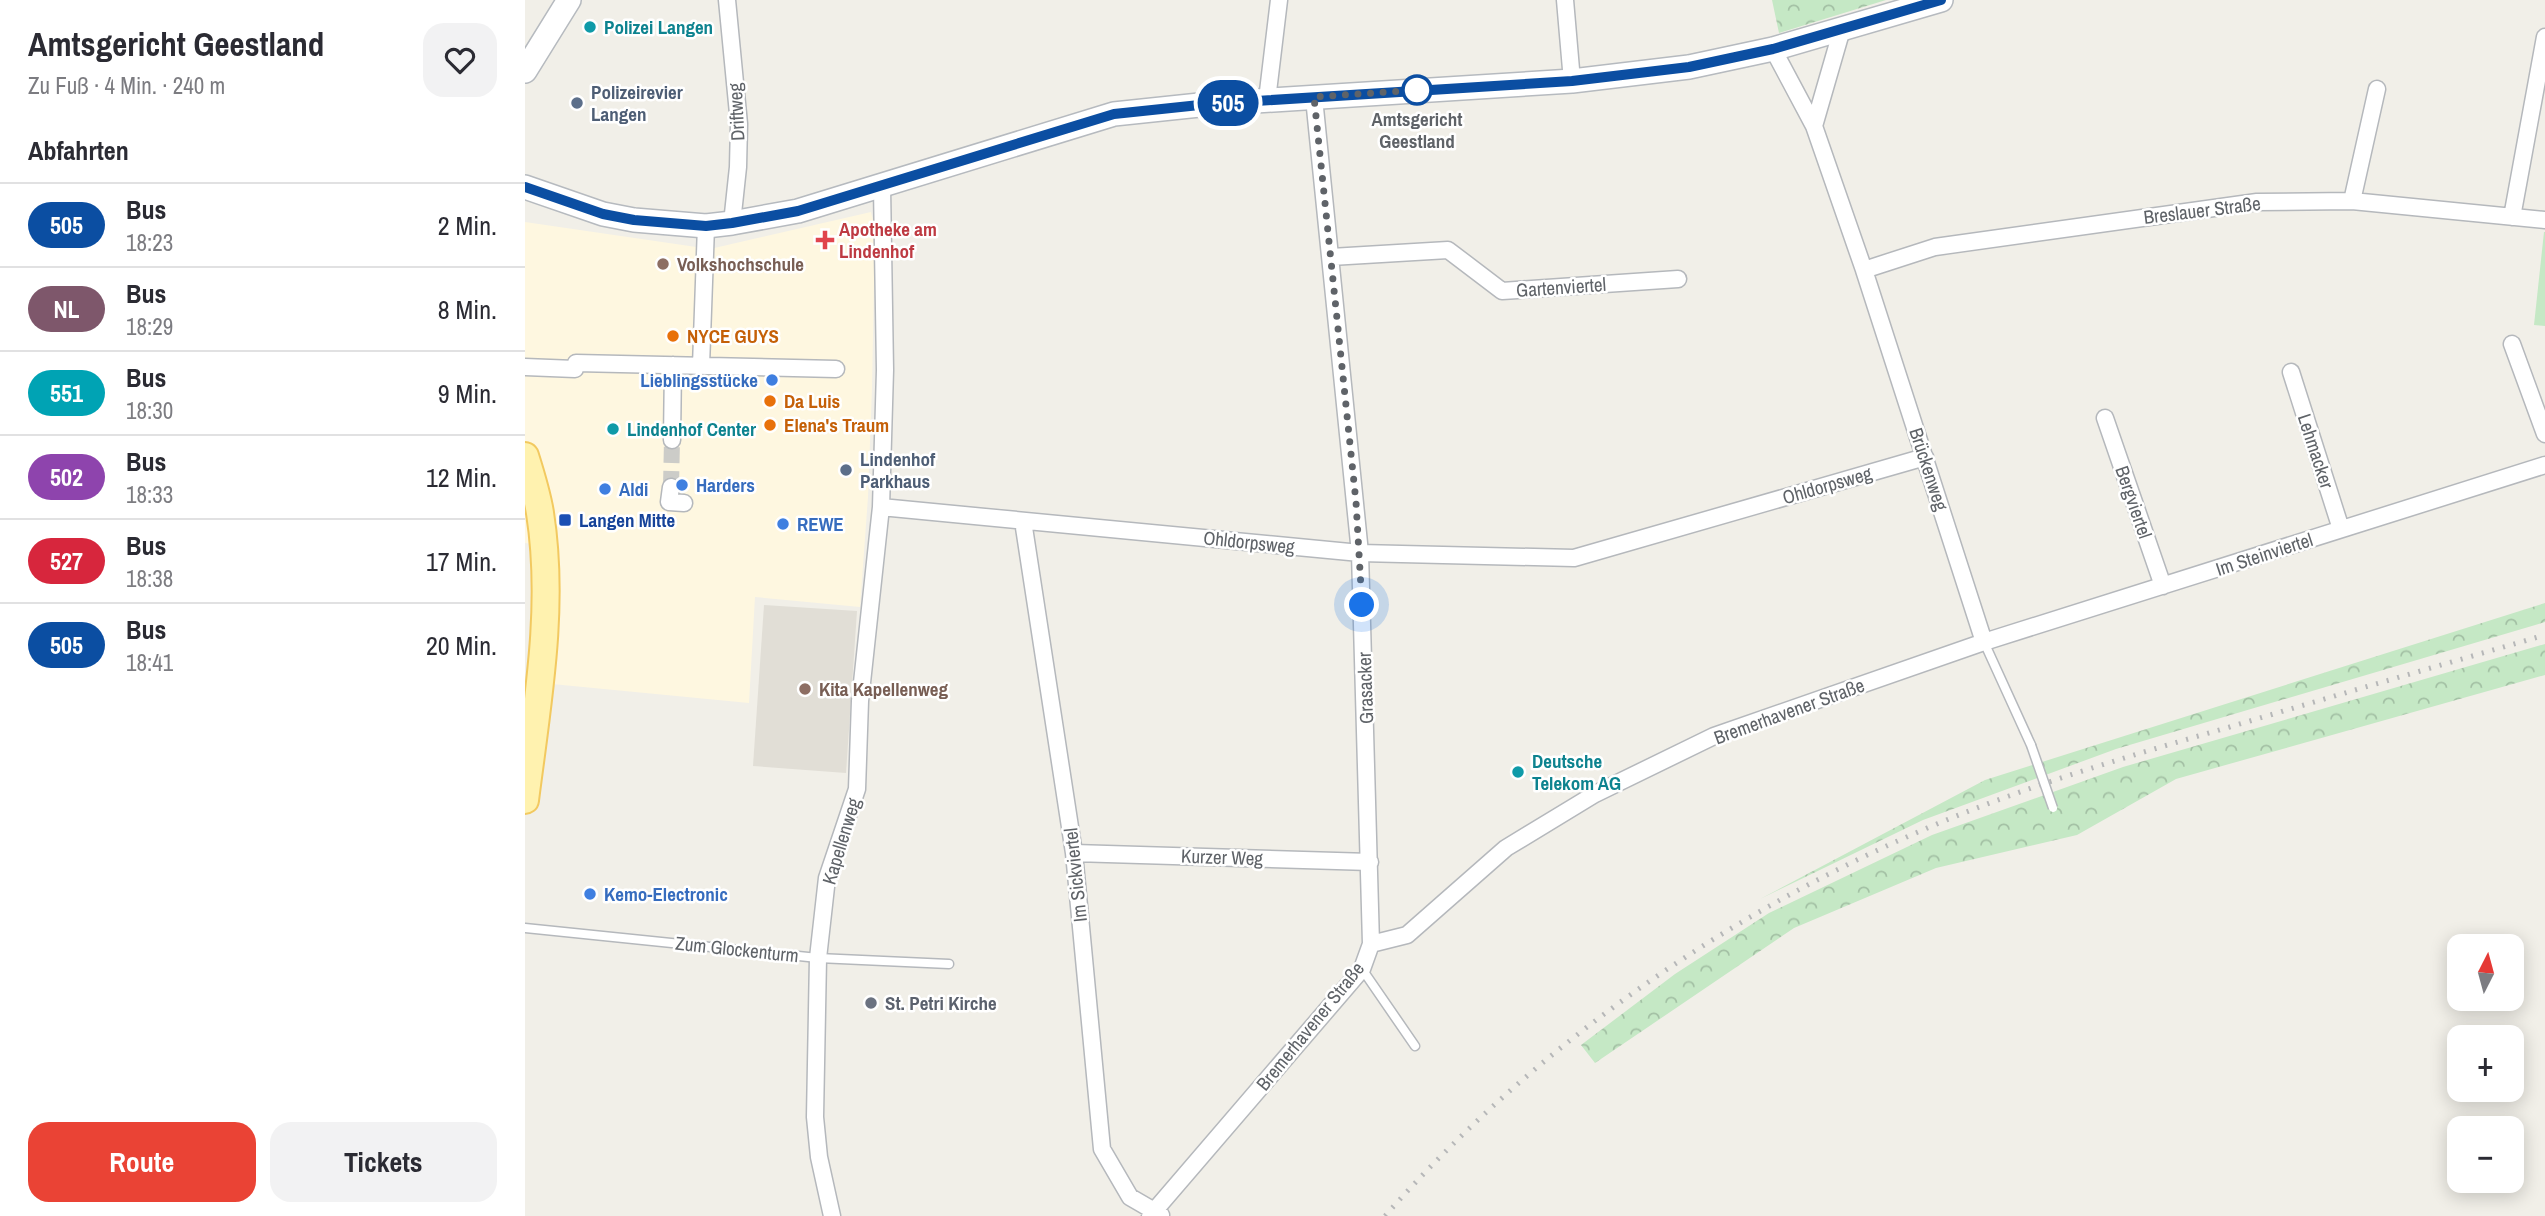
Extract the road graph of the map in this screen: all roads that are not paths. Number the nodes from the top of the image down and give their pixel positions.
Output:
1 (569, 0) edge
2 (727, 0) edge
3 (1279, 0) edge
4 (1565, 0) edge
5 (1941, 0) edge
6 (1842, 29) junction
7 (2545, 37) edge
8 (1773, 49) junction
9 (525, 71) edge
10 (1572, 81) junction
11 (2377, 89) dead end
12 (1314, 97) junction
13 (1268, 100) junction
14 (1814, 126) junction
15 (525, 187) edge
16 (882, 187) junction
17 (2352, 201) junction
18 (2512, 217) junction
19 (2545, 220) edge
20 (732, 223) junction
21 (706, 226) junction
22 (1331, 257) junction
23 (1864, 270) junction
24 (1678, 279) dead end
25 (2512, 344) dead end
26 (673, 365) junction
27 (701, 366) junction
28 (525, 367) edge
29 (836, 369) dead end
30 (2291, 372) dead end
31 (2105, 418) dead end
32 (2545, 434) edge
33 (672, 440) tunnel mouth
34 (525, 456) edge
35 (1925, 457) junction
36 (2545, 465) edge
37 (670, 487) tunnel mouth
38 (684, 503) dead end
39 (881, 507) junction
40 (1023, 521) junction
41 (2341, 530) junction
42 (1360, 553) junction
43 (2163, 586) junction
44 (1984, 642) junction
45 (525, 800) edge
46 (2053, 808) dead end
47 (1074, 853) junction
48 (1370, 862) junction
49 (525, 928) edge
50 (1371, 944) junction
51 (818, 958) junction
52 (949, 964) dead end
53 (1362, 969) junction
54 (1415, 1046) dead end
55 (1156, 1214) edge
56 (832, 1216) edge

1 - 9 main road
2 - 20 street, Driftweg
3 - 13 street
4 - 10 street
5 - 6 main road
6 - 8 main road
6 - 14 street
7 - 18 street
8 - 10 main road
8 - 14 street, Brückenweg
10 - 12 main road
11 - 17 street
12 - 13 main road
12 - 22 street, Grasacker
13 - 16 main road
14 - 23 street, Brückenweg
15 - 21 main road
16 - 20 main road
16 - 39 street
17 - 18 street, Breslauer Straße
17 - 23 street, Breslauer Straße
18 - 19 street, Breslauer Straße
20 - 21 main road
21 - 27 street
22 - 24 street, Gartenviertel
22 - 42 street, Grasacker
23 - 35 street, Brückenweg
25 - 32 street
26 - 27 street
26 - 28 street
26 - 33 street
27 - 29 street
30 - 41 street, Lehmacker
31 - 43 street, Bergviertel
34 - 45 main road
35 - 42 street, Ohldorpsweg
35 - 44 street, Brückenweg
36 - 41 street, Im Steinviertel
37 - 38 street
39 - 40 street, Ohldorpsweg
39 - 51 street, Kapellenweg
40 - 42 street, Ohldorpsweg
40 - 47 street, Im Sickviertel
41 - 43 street, Im Steinviertel
42 - 48 street, Grasacker
43 - 44 street, Im Steinviertel
44 - 46 lane, Brückenweg, bridge
44 - 50 street, Bremerhavener Straße
47 - 48 street, Kurzer Weg
47 - 55 street, Im Sickviertel
48 - 50 street, Grasacker
49 - 51 lane, Zum Glockenturm
50 - 53 street, Bremerhavener Straße
51 - 52 lane, Zum Glockenturm
51 - 56 street, Kapellenweg
53 - 54 lane
53 - 55 street, Bremerhavener Straße

